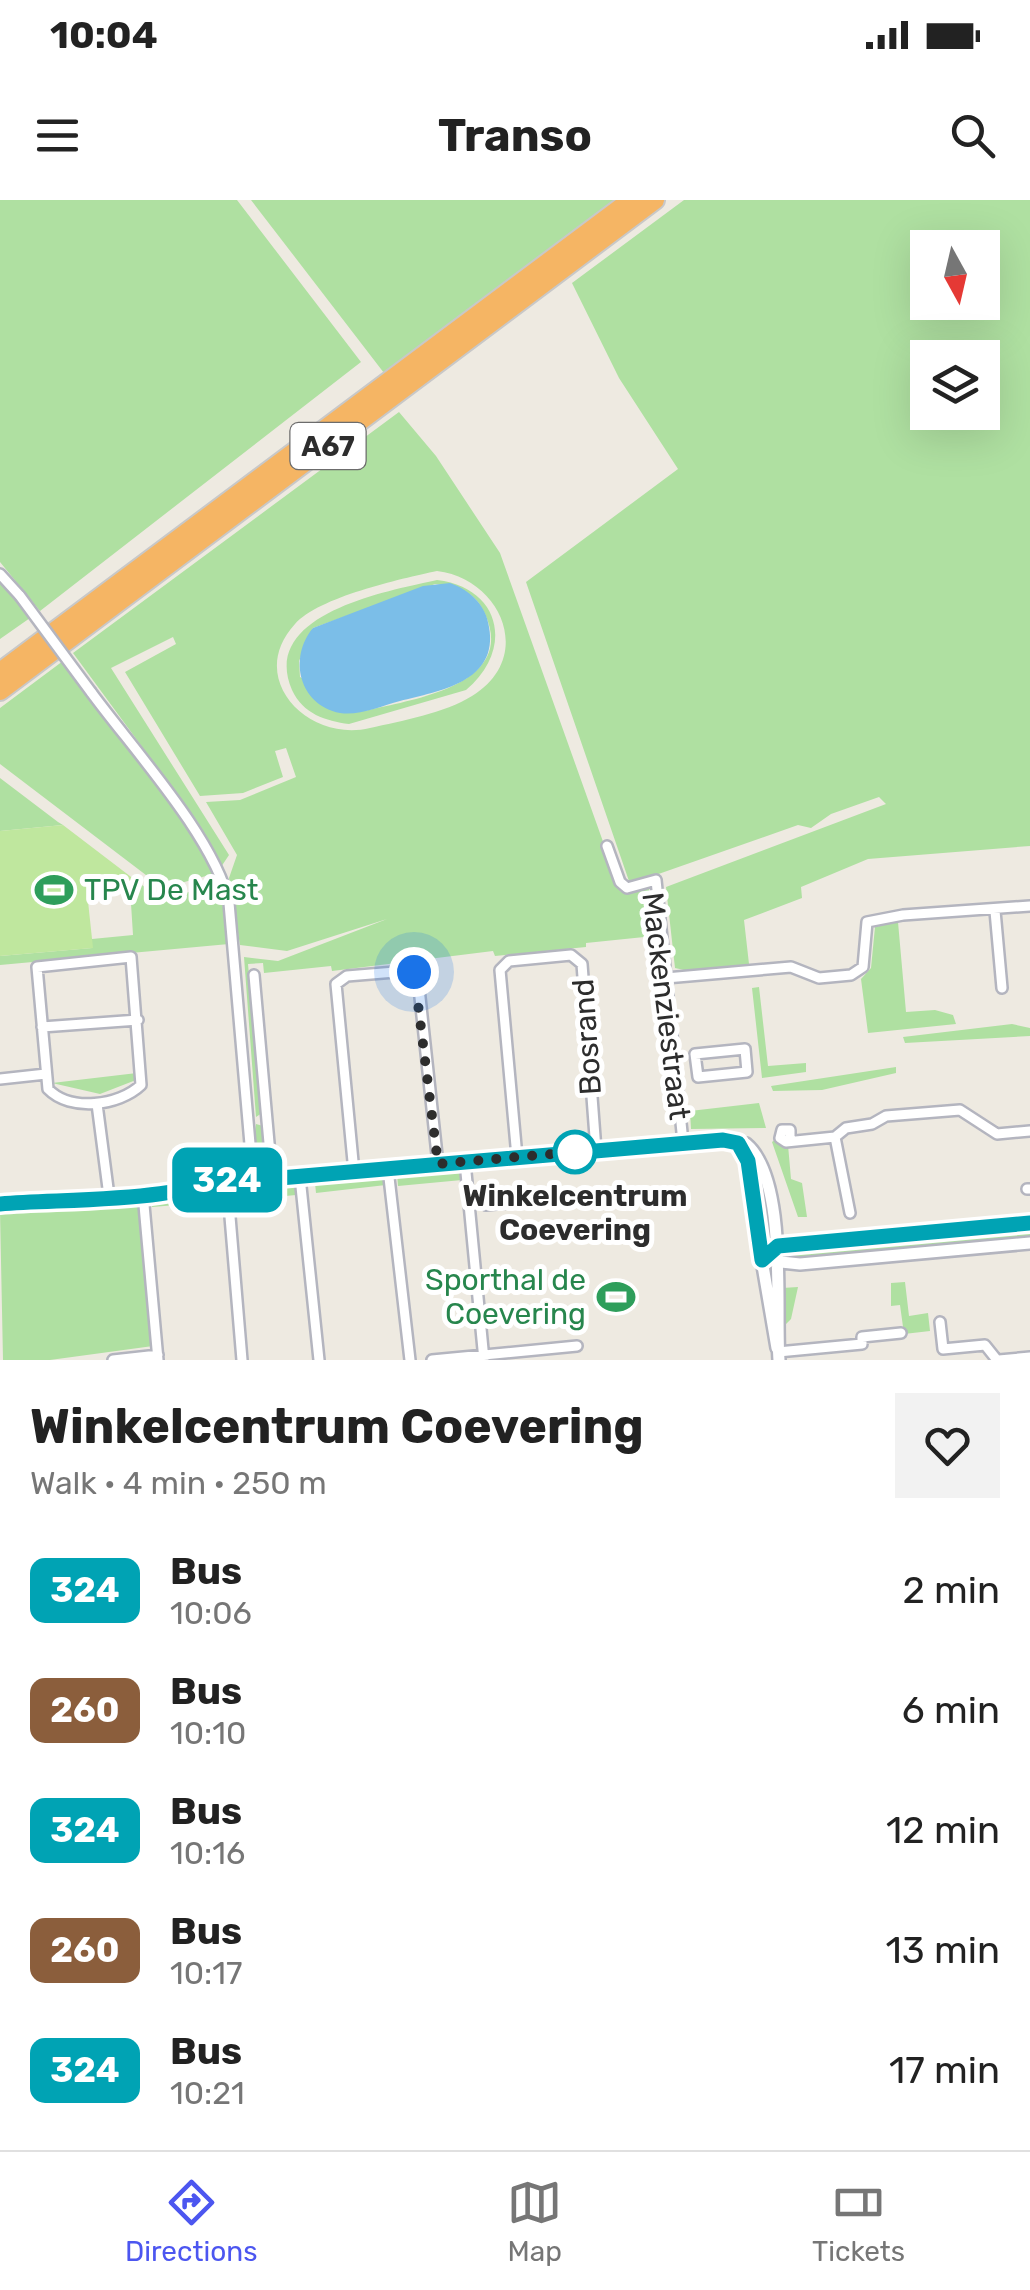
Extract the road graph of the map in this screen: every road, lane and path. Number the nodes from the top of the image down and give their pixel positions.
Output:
1 (630, 200) edge
2 (655, 200) edge
3 (0, 574) edge
4 (0, 672) edge
5 (0, 691) edge
6 (607, 846) dead end
7 (1030, 906) edge
8 (995, 912) junction
9 (254, 975) dead end
10 (666, 978) junction
11 (1002, 988) dead end
12 (138, 1020) junction
13 (42, 1028) junction
14 (697, 1068) junction
15 (676, 1070) junction
16 (46, 1074) junction
17 (0, 1079) edge
18 (98, 1104) junction
19 (267, 1118) junction
20 (248, 1120) junction
21 (1030, 1130) edge
22 (835, 1137) junction
23 (790, 1140) dead end
24 (682, 1142) junction
25 (738, 1143) junction
26 (596, 1150) junction
27 (270, 1154) dead end
28 (517, 1157) junction
29 (464, 1162) junction
30 (438, 1164) junction
31 (252, 1167) junction
32 (388, 1169) junction
33 (354, 1172) junction
34 (300, 1177) junction
35 (227, 1180) junction
36 (144, 1194) junction
37 (108, 1196) junction
38 (540, 1200) dead end
39 (0, 1204) edge
40 (486, 1205) dead end
41 (850, 1213) dead end
42 (1030, 1224) edge
43 (1030, 1243) edge
44 (778, 1246) junction
45 (762, 1260) junction
46 (779, 1265) junction
47 (940, 1322) dead end
48 (901, 1333) dead end
49 (577, 1346) dead end
50 (779, 1356) edge
51 (1030, 1357) edge
52 (158, 1358) edge
53 (484, 1358) edge
54 (113, 1360) edge
55 (242, 1360) edge
56 (319, 1360) edge
57 (410, 1360) edge
58 (432, 1360) edge
59 (998, 1360) edge

1 - 4 highway, A67
2 - 5 highway, A67
3 - 20 street, bridge
6 - 10 street, Mackenziestraat
7 - 8 street
8 - 10 street
8 - 11 street
9 - 19 street
10 - 15 street, Mackenziestraat
12 - 13 street
12 - 13 street
12 - 18 street
13 - 16 street
14 - 14 street
14 - 15 street
15 - 24 street, Mackenziestraat
16 - 17 street
16 - 18 street
18 - 37 street
19 - 20 street
19 - 27 street
20 - 31 street
21 - 22 street
22 - 23 street
22 - 41 street
24 - 25 street
24 - 26 street
25 - 44 street
25 - 45 street
26 - 28 street
26 - 28 street, Bosrand
28 - 29 street
29 - 30 street
29 - 53 street
30 - 32 street
30 - 33 street
31 - 34 street
31 - 35 street
32 - 33 street
32 - 57 street
33 - 34 street
34 - 56 street
35 - 36 street
35 - 55 street
36 - 37 street
36 - 52 street
37 - 39 street
38 - 40 street
42 - 44 street
43 - 46 street
44 - 45 street
44 - 46 street
45 - 46 street
45 - 50 street
46 - 50 street
47 - 59 street
48 - 50 street
49 - 53 street
51 - 59 street
52 - 54 street
53 - 58 street

